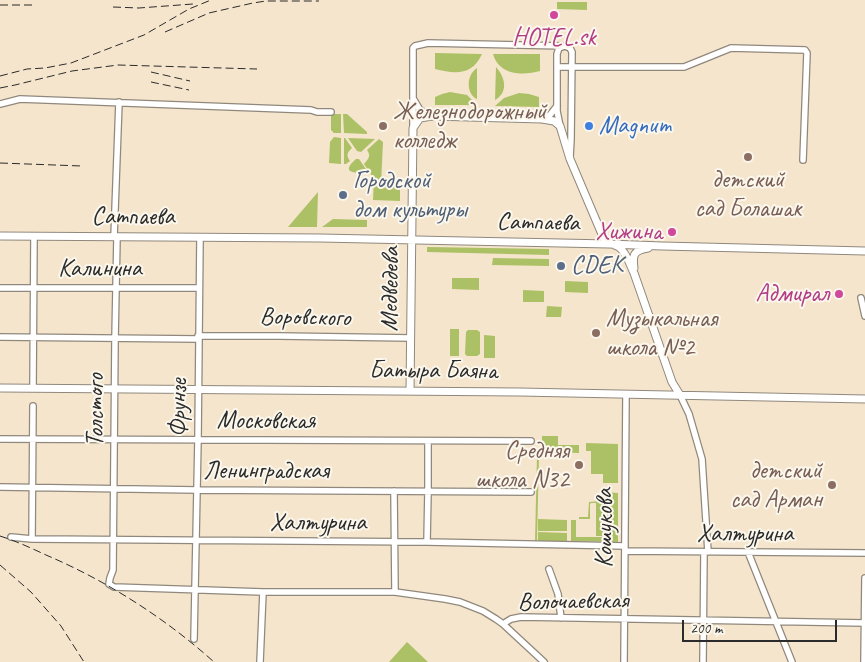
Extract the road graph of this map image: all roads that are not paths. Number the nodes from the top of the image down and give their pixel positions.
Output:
1 (565, 46) junction
2 (557, 66) junction
3 (572, 67) junction
4 (413, 97) junction
5 (119, 102) junction
6 (0, 104) edge
7 (557, 106) junction
8 (330, 112) dead end
9 (432, 116) junction
10 (542, 118) junction
11 (560, 126) junction
12 (413, 128) junction
13 (570, 159) junction
14 (803, 160) dead end
15 (0, 236) edge
16 (34, 236) junction
17 (116, 237) junction
18 (200, 238) junction
19 (412, 240) junction
20 (609, 244) junction
21 (635, 244) junction
22 (659, 246) junction
23 (865, 251) edge
24 (627, 259) junction
25 (634, 273) junction
26 (0, 288) edge
27 (33, 288) junction
28 (116, 288) junction
29 (199, 288) junction
30 (861, 298) dead end
31 (865, 316) edge
32 (0, 337) edge
33 (33, 337) junction
34 (198, 338) junction
35 (411, 338) junction
36 (115, 339) junction
37 (672, 382) junction
38 (0, 388) edge
39 (33, 388) junction
40 (115, 389) junction
41 (198, 389) junction
42 (410, 391) junction
43 (626, 394) junction
44 (665, 395) junction
45 (680, 395) junction
46 (865, 399) edge
47 (33, 406) dead end
48 (0, 439) edge
49 (32, 439) junction
50 (114, 439) junction
51 (198, 439) junction
52 (428, 441) junction
53 (532, 441) dead end
54 (0, 487) edge
55 (32, 487) junction
56 (114, 488) junction
57 (197, 490) junction
58 (394, 491) junction
59 (428, 491) junction
60 (531, 492) dead end
61 (11, 536) dead end
62 (32, 538) junction
63 (114, 540) junction
64 (196, 541) junction
65 (395, 542) junction
66 (427, 542) junction
67 (625, 548) junction
68 (706, 552) junction
69 (748, 552) junction
70 (865, 553) edge
71 (549, 570) dead end
72 (865, 578) edge
73 (109, 584) joint
74 (195, 590) junction
75 (263, 592) junction
76 (395, 592) junction
77 (561, 618) junction
78 (624, 618) junction
79 (703, 620) junction
80 (775, 621) junction
81 (864, 623) edge
82 (503, 624) junction
83 (194, 639) dead end
84 (260, 662) edge
85 (544, 662) edge
86 (624, 662) edge
87 (703, 662) edge
88 (792, 662) edge
89 (864, 662) edge

1 - 2 street
1 - 3 street
1 - 4 street
2 - 3 street
2 - 7 street
3 - 13 street
3 - 14 street
4 - 9 street
4 - 12 street
5 - 6 street
5 - 8 street
5 - 17 street, Толстого
7 - 10 street
7 - 11 street
9 - 10 street
9 - 12 street
10 - 11 street
11 - 13 street
12 - 19 street, Медведева
13 - 20 street
15 - 16 street, Сатпаева
16 - 17 street, Сатпаева
16 - 27 street
17 - 18 street, Сатпаева
17 - 28 street, Толстого
18 - 19 street, Сатпаева
18 - 29 street, Фрунзе
19 - 20 street, Сатпаева
19 - 35 street, Медведева
20 - 21 street, Сатпаева
20 - 24 street
21 - 22 street, Сатпаева
21 - 24 street
22 - 23 street, Сатпаева
22 - 25 street
24 - 25 street
25 - 37 street
26 - 27 street, Калинина
27 - 28 street, Калинина
27 - 33 street
28 - 29 street, Калинина
28 - 36 street, Толстого
29 - 34 street, Фрунзе
30 - 31 street
32 - 33 street, Воровского
33 - 36 street, Воровского
33 - 39 street
34 - 35 street, Воровского
34 - 36 street, Воровского
34 - 41 street, Фрунзе
35 - 42 street, Медведева
36 - 40 street, Толстого
37 - 44 street
37 - 45 street
38 - 39 street, Батыра Баяна
39 - 40 street, Батыра Баяна
40 - 41 street, Батыра Баяна
40 - 50 street, Толстого
41 - 42 street, Батыра Баяна
41 - 51 street, Фрунзе
42 - 43 street, Батыра Баяна
43 - 44 street, Батыра Баяна
43 - 67 street, Кошукова
44 - 45 street, Батыра Баяна
45 - 46 street, Батыра Баяна
45 - 68 street
47 - 49 street
48 - 49 street, Московская
49 - 50 street, Московская
49 - 55 street
50 - 51 street, Московская
50 - 56 street, Толстого
51 - 52 street, Московская
51 - 57 street, Фрунзе
52 - 53 street, Московская
52 - 59 street
54 - 55 street, Ленинградская
55 - 56 street, Ленинградская
55 - 62 street
56 - 57 street, Ленинградская
56 - 63 street, Толстого
57 - 58 street, Ленинградская
57 - 64 street, Фрунзе
58 - 59 street, Ленинградская
58 - 65 street
59 - 60 street, Ленинградская
59 - 66 street
61 - 62 street, Халтурина
62 - 63 street, Халтурина
63 - 64 street, Халтурина
63 - 73 street, Толстого
64 - 65 street, Халтурина
64 - 74 street, Фрунзе
65 - 66 street, Халтурина
65 - 76 street
66 - 67 street, Халтурина
67 - 68 street, Халтурина
67 - 78 street, Кошукова
68 - 69 street, Халтурина
68 - 79 street
69 - 70 street, Халтурина
69 - 80 street
71 - 77 street
72 - 81 street
73 - 74 street, Волочаевская
74 - 75 street, Волочаевская
74 - 83 street, Фрунзе
75 - 76 street, Волочаевская
75 - 84 street
76 - 82 street, Волочаевская
77 - 78 street, Волочаевская
77 - 82 street, Волочаевская
78 - 79 street, Волочаевская
78 - 86 street, Кошукова
79 - 80 street, Волочаевская
79 - 87 street
80 - 81 street, Волочаевская
80 - 88 street
81 - 89 street
82 - 85 street

